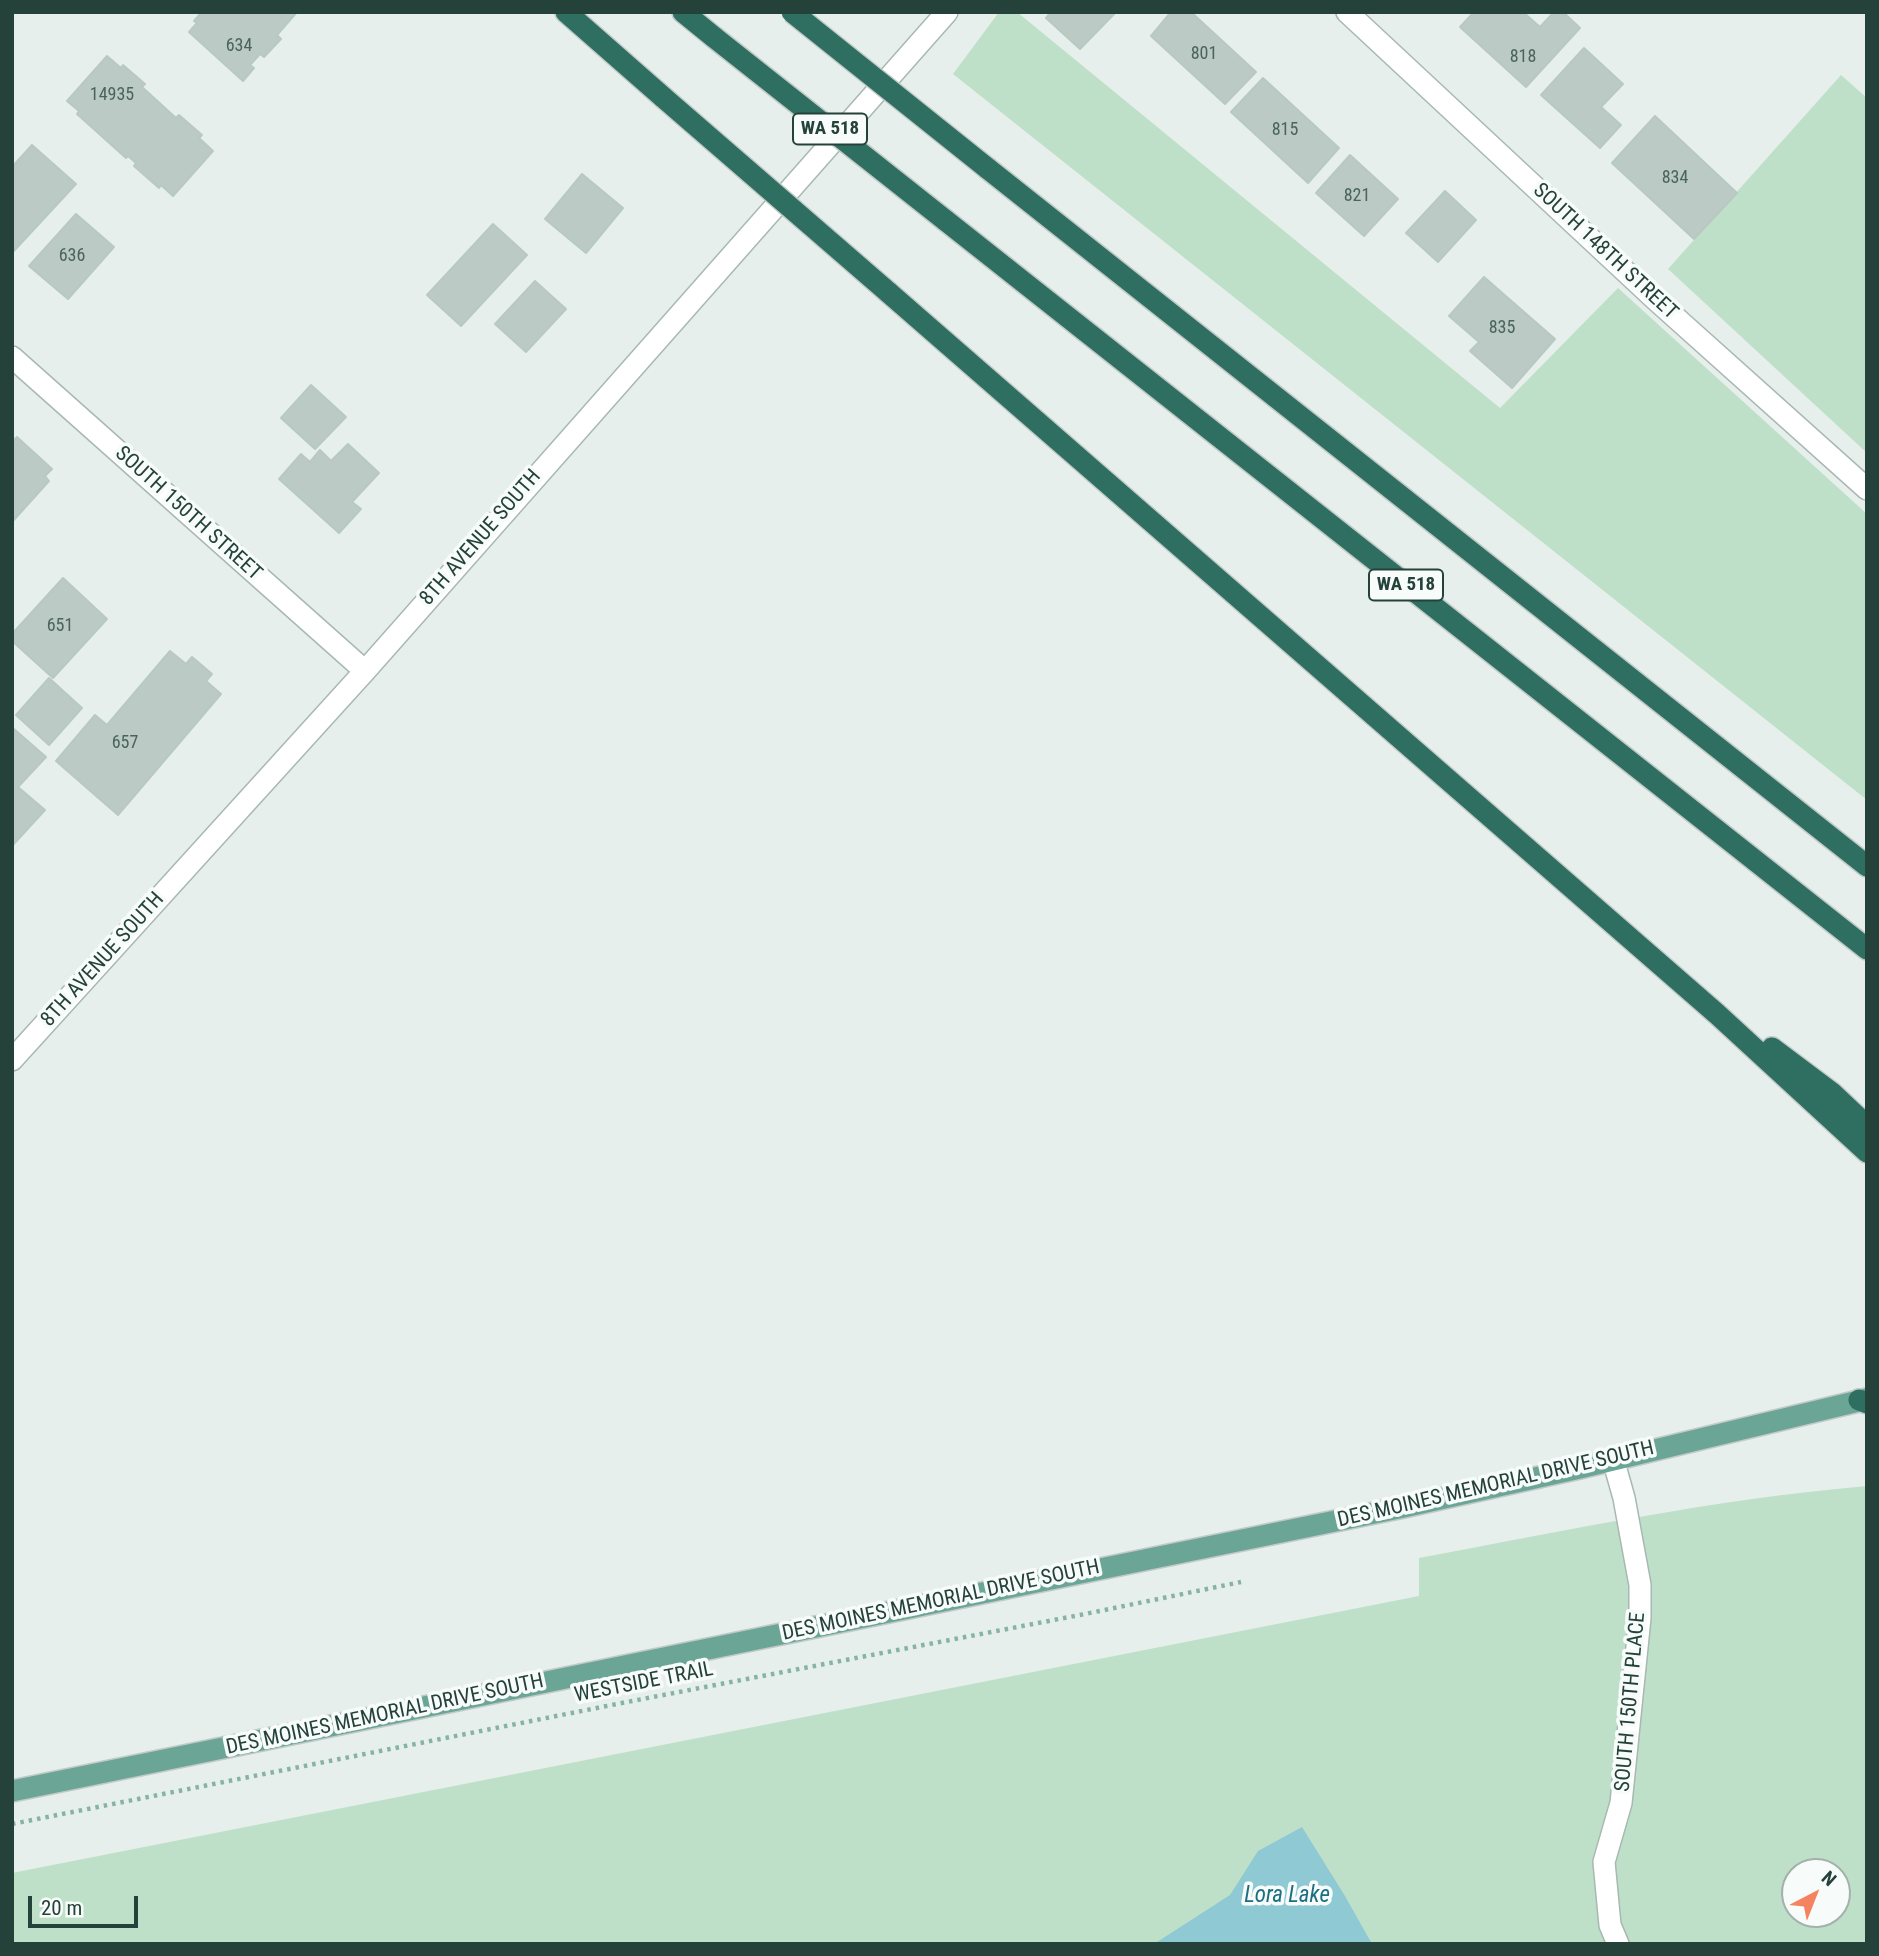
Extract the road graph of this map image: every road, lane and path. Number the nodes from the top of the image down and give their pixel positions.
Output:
1 (566, 12) edge
2 (684, 12) edge
3 (792, 12) edge
4 (947, 12) edge
5 (1347, 12) edge
6 (12, 357) edge
7 (1867, 489) edge
8 (365, 671) junction
9 (1867, 866) edge
10 (1867, 949) edge
11 (1717, 1014) junction
12 (12, 1060) edge
13 (1867, 1126) edge
14 (1867, 1152) edge
15 (1864, 1401) edge
16 (1613, 1459) junction
17 (1241, 1582) dead end
18 (12, 1791) edge
19 (12, 1824) edge
20 (1618, 1944) edge

1 - 11 highway, bridge
2 - 10 highway, WA 518, bridge
3 - 9 highway, WA 518, bridge
4 - 8 street, 8TH AVENUE SOUTH
5 - 7 street, SOUTH 148TH STREET
6 - 8 street, SOUTH 150TH STREET
8 - 12 street, 8TH AVENUE SOUTH
11 - 13 highway
11 - 14 highway
15 - 16 main road, DES MOINES MEMORIAL DRIVE SOUTH
16 - 18 main road, DES MOINES MEMORIAL DRIVE SOUTH
16 - 20 street, SOUTH 150TH PLACE
17 - 19 path, WESTSIDE TRAIL

